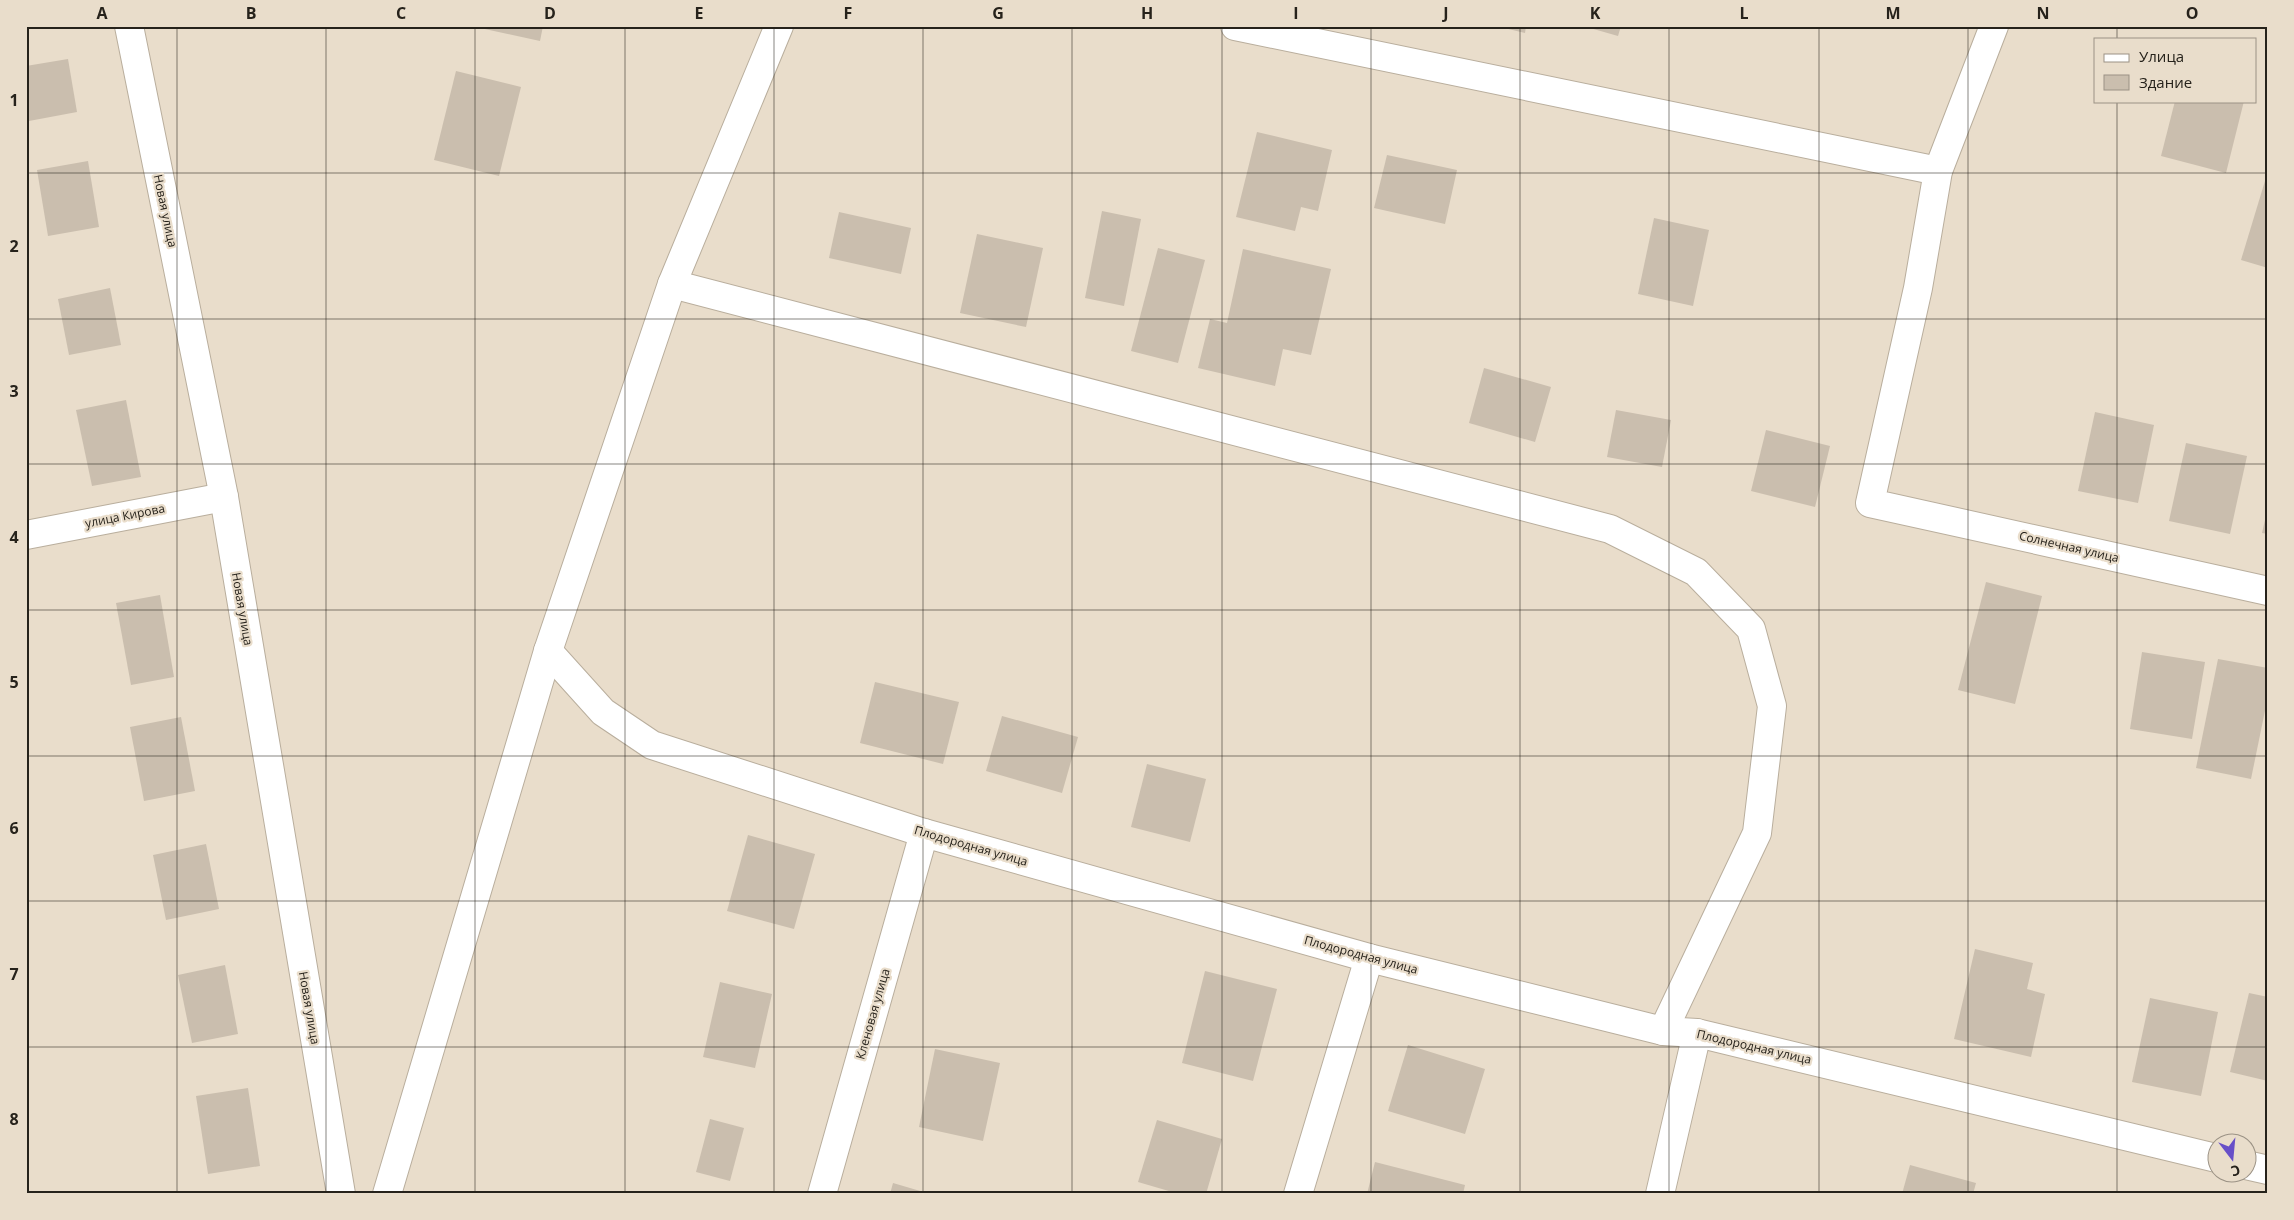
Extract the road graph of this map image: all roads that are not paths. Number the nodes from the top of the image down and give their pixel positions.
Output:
1 (129, 26) edge
2 (779, 26) edge
3 (1235, 26) edge
4 (1994, 26) edge
5 (1938, 172) junction
6 (672, 284) junction
7 (224, 497) junction
8 (26, 535) edge
9 (2268, 591) edge
10 (548, 651) junction
11 (924, 833) junction
12 (1369, 958) junction
13 (1663, 1031) junction
14 (1697, 1033) junction
15 (2206, 1156) edge
16 (341, 1194) edge
17 (387, 1194) edge
18 (822, 1194) edge
19 (1298, 1194) edge
20 (1660, 1194) edge

1 - 7 street, Новая улица
2 - 6 street
3 - 5 street
4 - 5 street
5 - 9 street, Солнечная улица
6 - 10 street
6 - 13 street
7 - 8 street, улица Кирова
7 - 16 street, Новая улица
10 - 11 street, Плодородная улица
10 - 17 street
11 - 12 street, Плодородная улица
11 - 18 street, Кленовая улица
12 - 13 street, Плодородная улица
12 - 19 street
13 - 14 street, Плодородная улица
14 - 15 street, Плодородная улица
14 - 20 street

